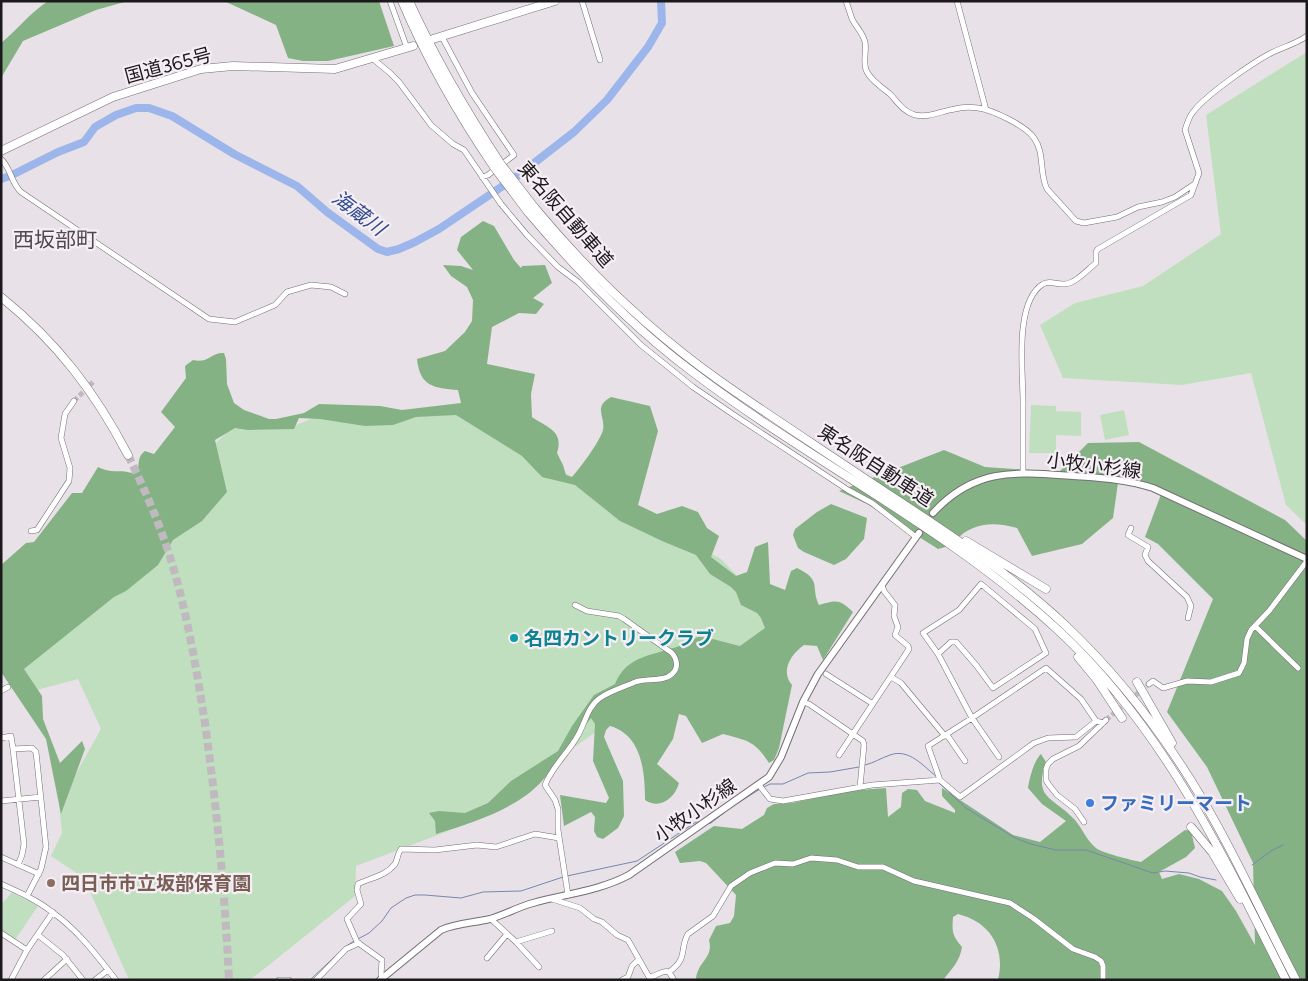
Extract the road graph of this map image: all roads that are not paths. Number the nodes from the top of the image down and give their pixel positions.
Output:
1 (390, 1) edge
2 (402, 1) edge
3 (410, 1) edge
4 (555, 1) edge
5 (582, 1) edge
6 (846, 1) edge
7 (957, 1) edge
8 (1307, 36) edge
9 (437, 38) joint
10 (410, 47) joint
11 (372, 58) junction
12 (600, 60) dead end
13 (986, 110) junction
14 (1, 152) edge
15 (1, 159) edge
16 (497, 165) junction
17 (482, 177) junction
18 (1194, 185) junction
19 (531, 210) junction
20 (346, 294) dead end
21 (1, 297) edge
22 (74, 402) tunnel mouth
23 (128, 455) tunnel mouth
24 (1023, 473) junction
25 (909, 506) junction
26 (934, 512) dead end
27 (1131, 528) dead end
28 (31, 531) dead end
29 (918, 535) joint
30 (1307, 560) edge
31 (882, 585) junction
32 (1046, 589) dead end
33 (575, 605) dead end
34 (1038, 612) junction
35 (1188, 618) dead end
36 (1255, 626) junction
37 (938, 654) junction
38 (1298, 668) dead end
39 (826, 674) dead end
40 (891, 677) junction
41 (1137, 682) dead end
42 (1149, 684) tunnel mouth
43 (8, 687) dead end
44 (1, 691) edge
45 (803, 702) junction
46 (873, 704) junction
47 (972, 718) junction
48 (1122, 718) dead end
49 (1096, 720) junction
50 (853, 734) junction
51 (946, 735) junction
52 (1, 738) edge
53 (12, 749) junction
54 (839, 755) dead end
55 (999, 757) dead end
56 (965, 761) dead end
57 (939, 780) junction
58 (760, 787) junction
59 (860, 787) junction
60 (41, 797) junction
61 (19, 800) junction
62 (1, 802) edge
63 (1206, 808) junction
64 (1084, 822) dead end
65 (1191, 827) dead end
66 (559, 838) junction
67 (1, 856) edge
68 (18, 864) junction
69 (39, 874) junction
70 (3, 886) edge
71 (568, 895) junction
72 (27, 896) junction
73 (552, 899) junction
74 (54, 912) junction
75 (491, 919) junction
76 (552, 931) dead end
77 (1, 933) edge
78 (507, 934) junction
79 (38, 935) junction
80 (357, 941) junction
81 (516, 942) junction
82 (1267, 944) junction
83 (27, 950) junction
84 (487, 958) dead end
85 (67, 960) junction
86 (638, 960) junction
87 (539, 967) dead end
88 (108, 970) junction
89 (669, 972) junction
90 (81, 979) edge
91 (382, 979) edge
92 (11, 980) edge
93 (44, 980) edge
94 (95, 980) edge
95 (116, 980) edge
96 (280, 980) edge
97 (289, 980) edge
98 (316, 980) edge
99 (622, 980) edge
100 (674, 980) edge
101 (1102, 980) edge
102 (1286, 980) edge
103 (1296, 980) edge

1 - 10 street
2 - 16 highway, 東名阪自動車道
3 - 16 highway, 東名阪自動車道
4 - 9 highway
5 - 12 street
6 - 13 street
7 - 13 street
8 - 18 street
9 - 17 street
10 - 11 highway, 国道365号
11 - 14 highway, 国道365号
11 - 17 street
13 - 18 street
15 - 20 street
16 - 19 highway, 東名阪自動車道, bridge
17 - 29 street
18 - 24 street
19 - 25 highway, 東名阪自動車道
19 - 34 highway, 東名阪自動車道
21 - 23 highway
22 - 28 street
24 - 26 main road, 小牧小杉線
24 - 30 main road, 小牧小杉線
25 - 32 highway
25 - 63 highway, 東名阪自動車道
27 - 35 street
29 - 31 main road, 小牧小杉線
30 - 36 street
31 - 40 street
31 - 45 main road, 小牧小杉線
33 - 66 street
34 - 48 highway
34 - 82 highway, 東名阪自動車道
36 - 38 street
36 - 42 street
37 - 37 street
37 - 47 street
39 - 46 street
40 - 46 street
40 - 51 street
41 - 63 highway
43 - 44 street
45 - 50 street
45 - 58 main road, 小牧小杉線
46 - 50 street
47 - 49 street
47 - 51 street
47 - 55 street
49 - 57 street
49 - 64 street
50 - 54 street
50 - 59 street
51 - 56 street
51 - 57 street
52 - 53 street
53 - 60 street
53 - 61 street
57 - 59 street
58 - 59 street
58 - 71 main road, 小牧小杉線
60 - 61 street
60 - 69 street
61 - 62 street
61 - 68 street
63 - 103 highway, 東名阪自動車道
65 - 82 highway
66 - 71 street
66 - 80 street
67 - 68 street
68 - 69 street
69 - 72 street
70 - 72 street
71 - 73 main road, 小牧小杉線
72 - 74 street
73 - 75 main road, 小牧小杉線
73 - 86 street
74 - 79 street
74 - 88 street
75 - 78 street
75 - 91 main road, 小牧小杉線
76 - 81 street
77 - 83 street
78 - 81 street
78 - 84 street
79 - 83 street
79 - 85 street
80 - 91 street
80 - 98 street
81 - 87 street
82 - 102 highway, 東名阪自動車道
83 - 92 street
85 - 90 street
85 - 93 street
86 - 89 street
86 - 99 street
88 - 94 street
88 - 95 street
89 - 100 street
89 - 101 street
96 - 97 street

